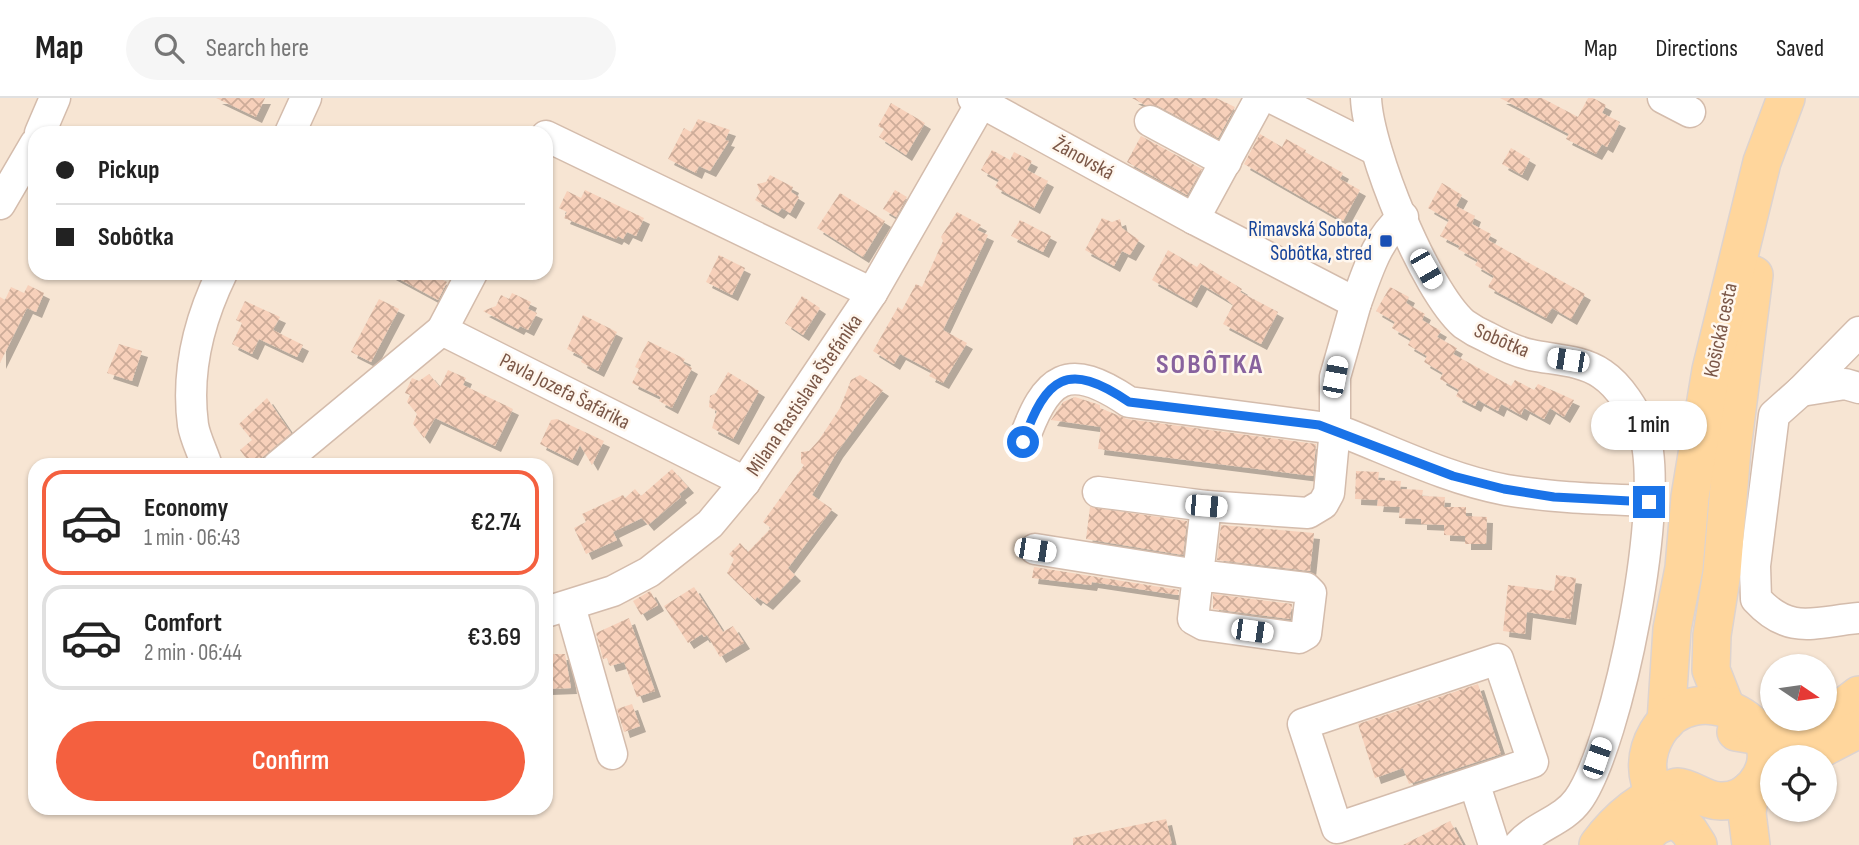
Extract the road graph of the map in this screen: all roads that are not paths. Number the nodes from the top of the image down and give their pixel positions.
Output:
1 (55, 98) edge
2 (306, 98) edge
3 (1260, 98) edge
4 (1272, 98) edge
5 (1366, 98) edge
6 (1663, 98) edge
7 (1786, 98) edge
8 (980, 99) edge
9 (1690, 112) dead end
10 (1150, 121) dead end
11 (43, 126) edge
12 (293, 126) edge
13 (553, 139) edge
14 (1376, 150) junction
15 (28, 156) edge
16 (1226, 162) junction
17 (0, 204) edge
18 (1403, 217) junction
19 (1194, 219) junction
20 (219, 280) edge
21 (468, 280) edge
22 (872, 293) junction
23 (1356, 303) junction
24 (442, 330) junction
25 (1859, 332) edge
26 (1859, 388) edge
27 (1801, 391) junction
28 (1335, 429) junction
29 (1023, 442) dead end
30 (204, 458) edge
31 (288, 458) edge
32 (745, 482) junction
33 (1098, 492) dead end
34 (1649, 502) junction
35 (1206, 506) junction
36 (1035, 550) dead end
37 (558, 609) edge
38 (1859, 618) edge
39 (1859, 695) edge
40 (1838, 697) edge
41 (1838, 711) edge
42 (1760, 725) edge
43 (1760, 727) edge
44 (1670, 728) junction
45 (1859, 729) edge
46 (1762, 732) edge
47 (1828, 745) edge
48 (612, 754) dead end
49 (1474, 782) junction
50 (1757, 808) edge
51 (1676, 810) edge
52 (1494, 845) edge
53 (1519, 845) edge
54 (1580, 845) edge
55 (1598, 845) edge
56 (1615, 845) edge
57 (1635, 845) edge
58 (1718, 845) edge
59 (1766, 845) edge

1 - 11 street
2 - 12 street
3 - 16 street
4 - 14 street
5 - 14 street, Sobôtka
6 - 9 street
7 - 42 main road, Košická cesta
7 - 44 main road, Košická cesta
8 - 19 street, Žánovská
8 - 22 street, Milana Rastislava Štefánika
10 - 16 street
13 - 22 street
14 - 18 street, Sobôtka
15 - 17 street
16 - 19 street
18 - 23 street
18 - 34 street, Sobôtka
19 - 23 street
20 - 30 street
21 - 24 street
22 - 32 street, Milana Rastislava Štefánika
23 - 28 street
24 - 31 street
24 - 32 street, Pavla Jozefa Šafárika
25 - 27 street
26 - 27 street
27 - 38 street
28 - 29 street
28 - 34 street
28 - 35 street
32 - 37 street, Milana Rastislava Štefánika
33 - 35 street
34 - 53 street, Sobôtka
35 - 36 street
37 - 48 street
39 - 40 main road
39 - 41 main road
43 - 44 main road
44 - 51 main road, Košická cesta
44 - 54 main road
45 - 47 main road
46 - 50 main road, Košická cesta
49 - 49 street
49 - 52 street
50 - 51 main road
50 - 59 main road, Košická cesta
51 - 55 main road
51 - 56 main road
51 - 57 main road
51 - 58 main road, Košická cesta

